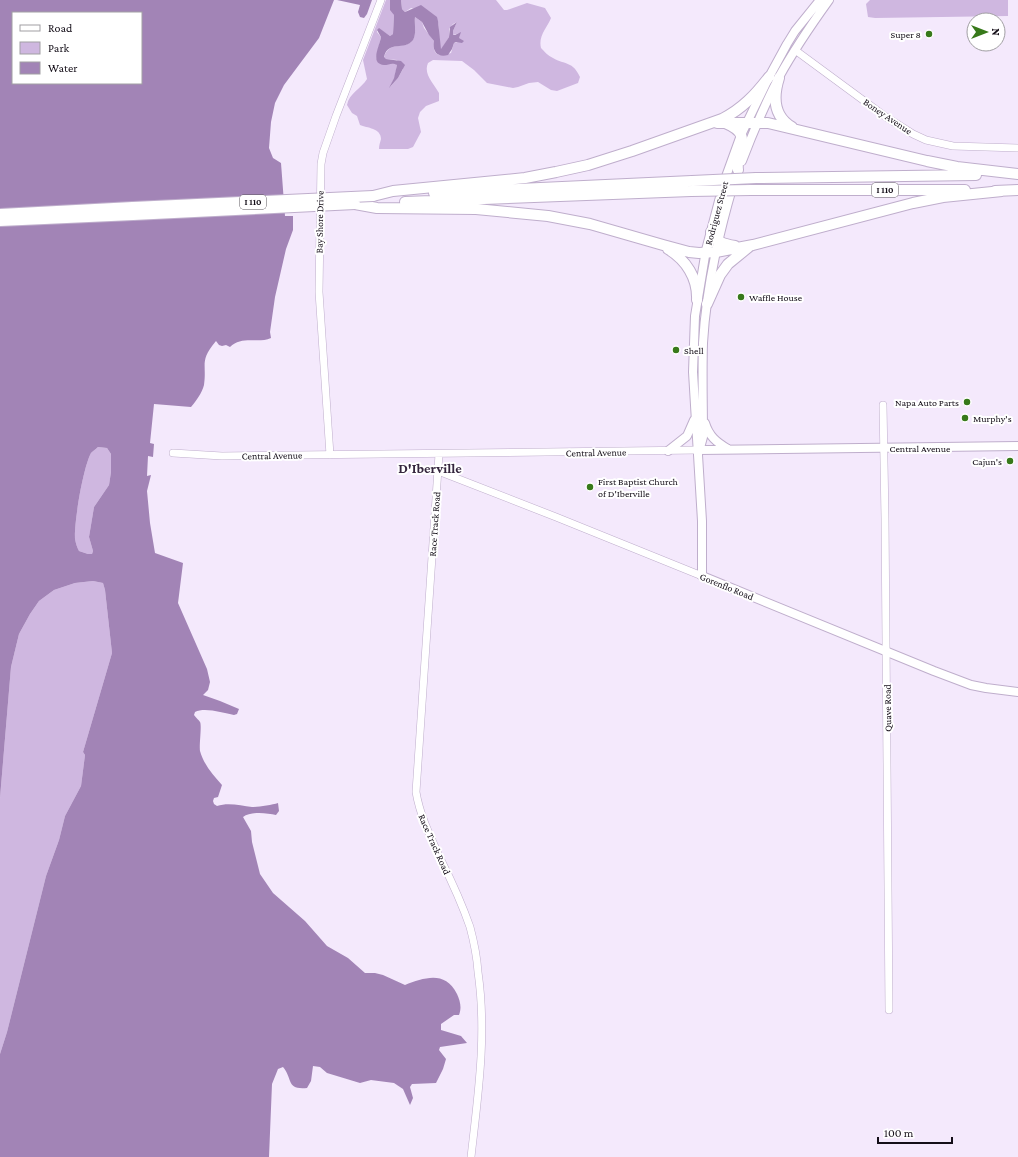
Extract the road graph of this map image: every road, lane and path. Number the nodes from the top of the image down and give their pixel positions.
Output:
1 (381, 0) edge
2 (820, 0) edge
3 (829, 0) edge
4 (795, 50) junction
5 (774, 77) junction
6 (752, 122) junction
7 (713, 123) junction
8 (724, 123) junction
9 (799, 131) junction
10 (741, 135) junction
11 (1018, 148) edge
12 (738, 170) junction
13 (1018, 174) edge
14 (691, 186) junction
15 (1018, 190) edge
16 (1002, 191) junction
17 (475, 196) junction
18 (133, 211) junction
19 (0, 214) edge
20 (76, 214) junction
21 (0, 221) edge
22 (711, 232) junction
23 (718, 241) junction
24 (753, 244) junction
25 (663, 245) junction
26 (742, 246) junction
27 (711, 252) junction
28 (697, 300) junction
29 (707, 304) junction
30 (883, 405) dead end
31 (700, 414) junction
32 (1018, 446) edge
33 (884, 448) junction
34 (728, 449) junction
35 (699, 450) junction
36 (668, 451) junction
37 (173, 453) dead end
38 (439, 454) junction
39 (330, 455) junction
40 (438, 471) junction
41 (702, 576) junction
42 (886, 652) junction
43 (1018, 692) edge
44 (889, 1010) dead end
45 (471, 1157) edge

1 - 39 street, Bay Shore Drive
2 - 5 main road, Rodriguez Street
3 - 4 main road, Rodriguez Street
4 - 5 main road, Rodriguez Street
4 - 11 street, Boney Avenue
5 - 6 main road, Rodriguez Street
5 - 7 highway
5 - 9 highway
6 - 8 highway
6 - 9 highway
6 - 10 main road, Rodriguez Street
6 - 12 main road, Rodriguez Street
7 - 8 highway
7 - 17 highway
8 - 10 highway
9 - 13 highway
10 - 12 highway
10 - 22 main road, Rodriguez Street
12 - 23 main road, Rodriguez Street
13 - 14 highway, I 110, bridge
14 - 16 highway, I 110, bridge
14 - 17 highway, I 110
15 - 16 highway, I 110
16 - 24 highway
17 - 18 highway, I 110, bridge
17 - 18 highway, I 110, bridge
17 - 25 highway
18 - 20 highway, I 110
19 - 20 highway, I 110
20 - 21 highway, I 110
22 - 23 highway
22 - 27 main road, Rodriguez Street
23 - 26 highway
23 - 27 main road, Rodriguez Street
24 - 26 highway
24 - 29 highway
25 - 27 highway
25 - 28 highway
26 - 27 highway
27 - 28 main road, Rodriguez Street
27 - 29 main road, Rodriguez Street
28 - 31 main road, Rodriguez Street
29 - 31 main road, Rodriguez Street
30 - 33 street, Quave Road
31 - 34 main road
31 - 35 main road, Rodriguez Street
31 - 36 main road
32 - 33 main road, Central Avenue
33 - 34 main road, Central Avenue
33 - 42 street, Quave Road
34 - 35 main road, Central Avenue
35 - 36 street, Central Avenue
35 - 41 main road, Rodriguez Street
36 - 38 street, Central Avenue
37 - 39 street, Central Avenue
38 - 39 street, Central Avenue
38 - 40 street, Race Track Road
40 - 41 street, Gorenflo Road
40 - 45 street, Race Track Road
41 - 42 main road, Gorenflo Road
42 - 43 main road, Gorenflo Road
42 - 44 street, Quave Road

